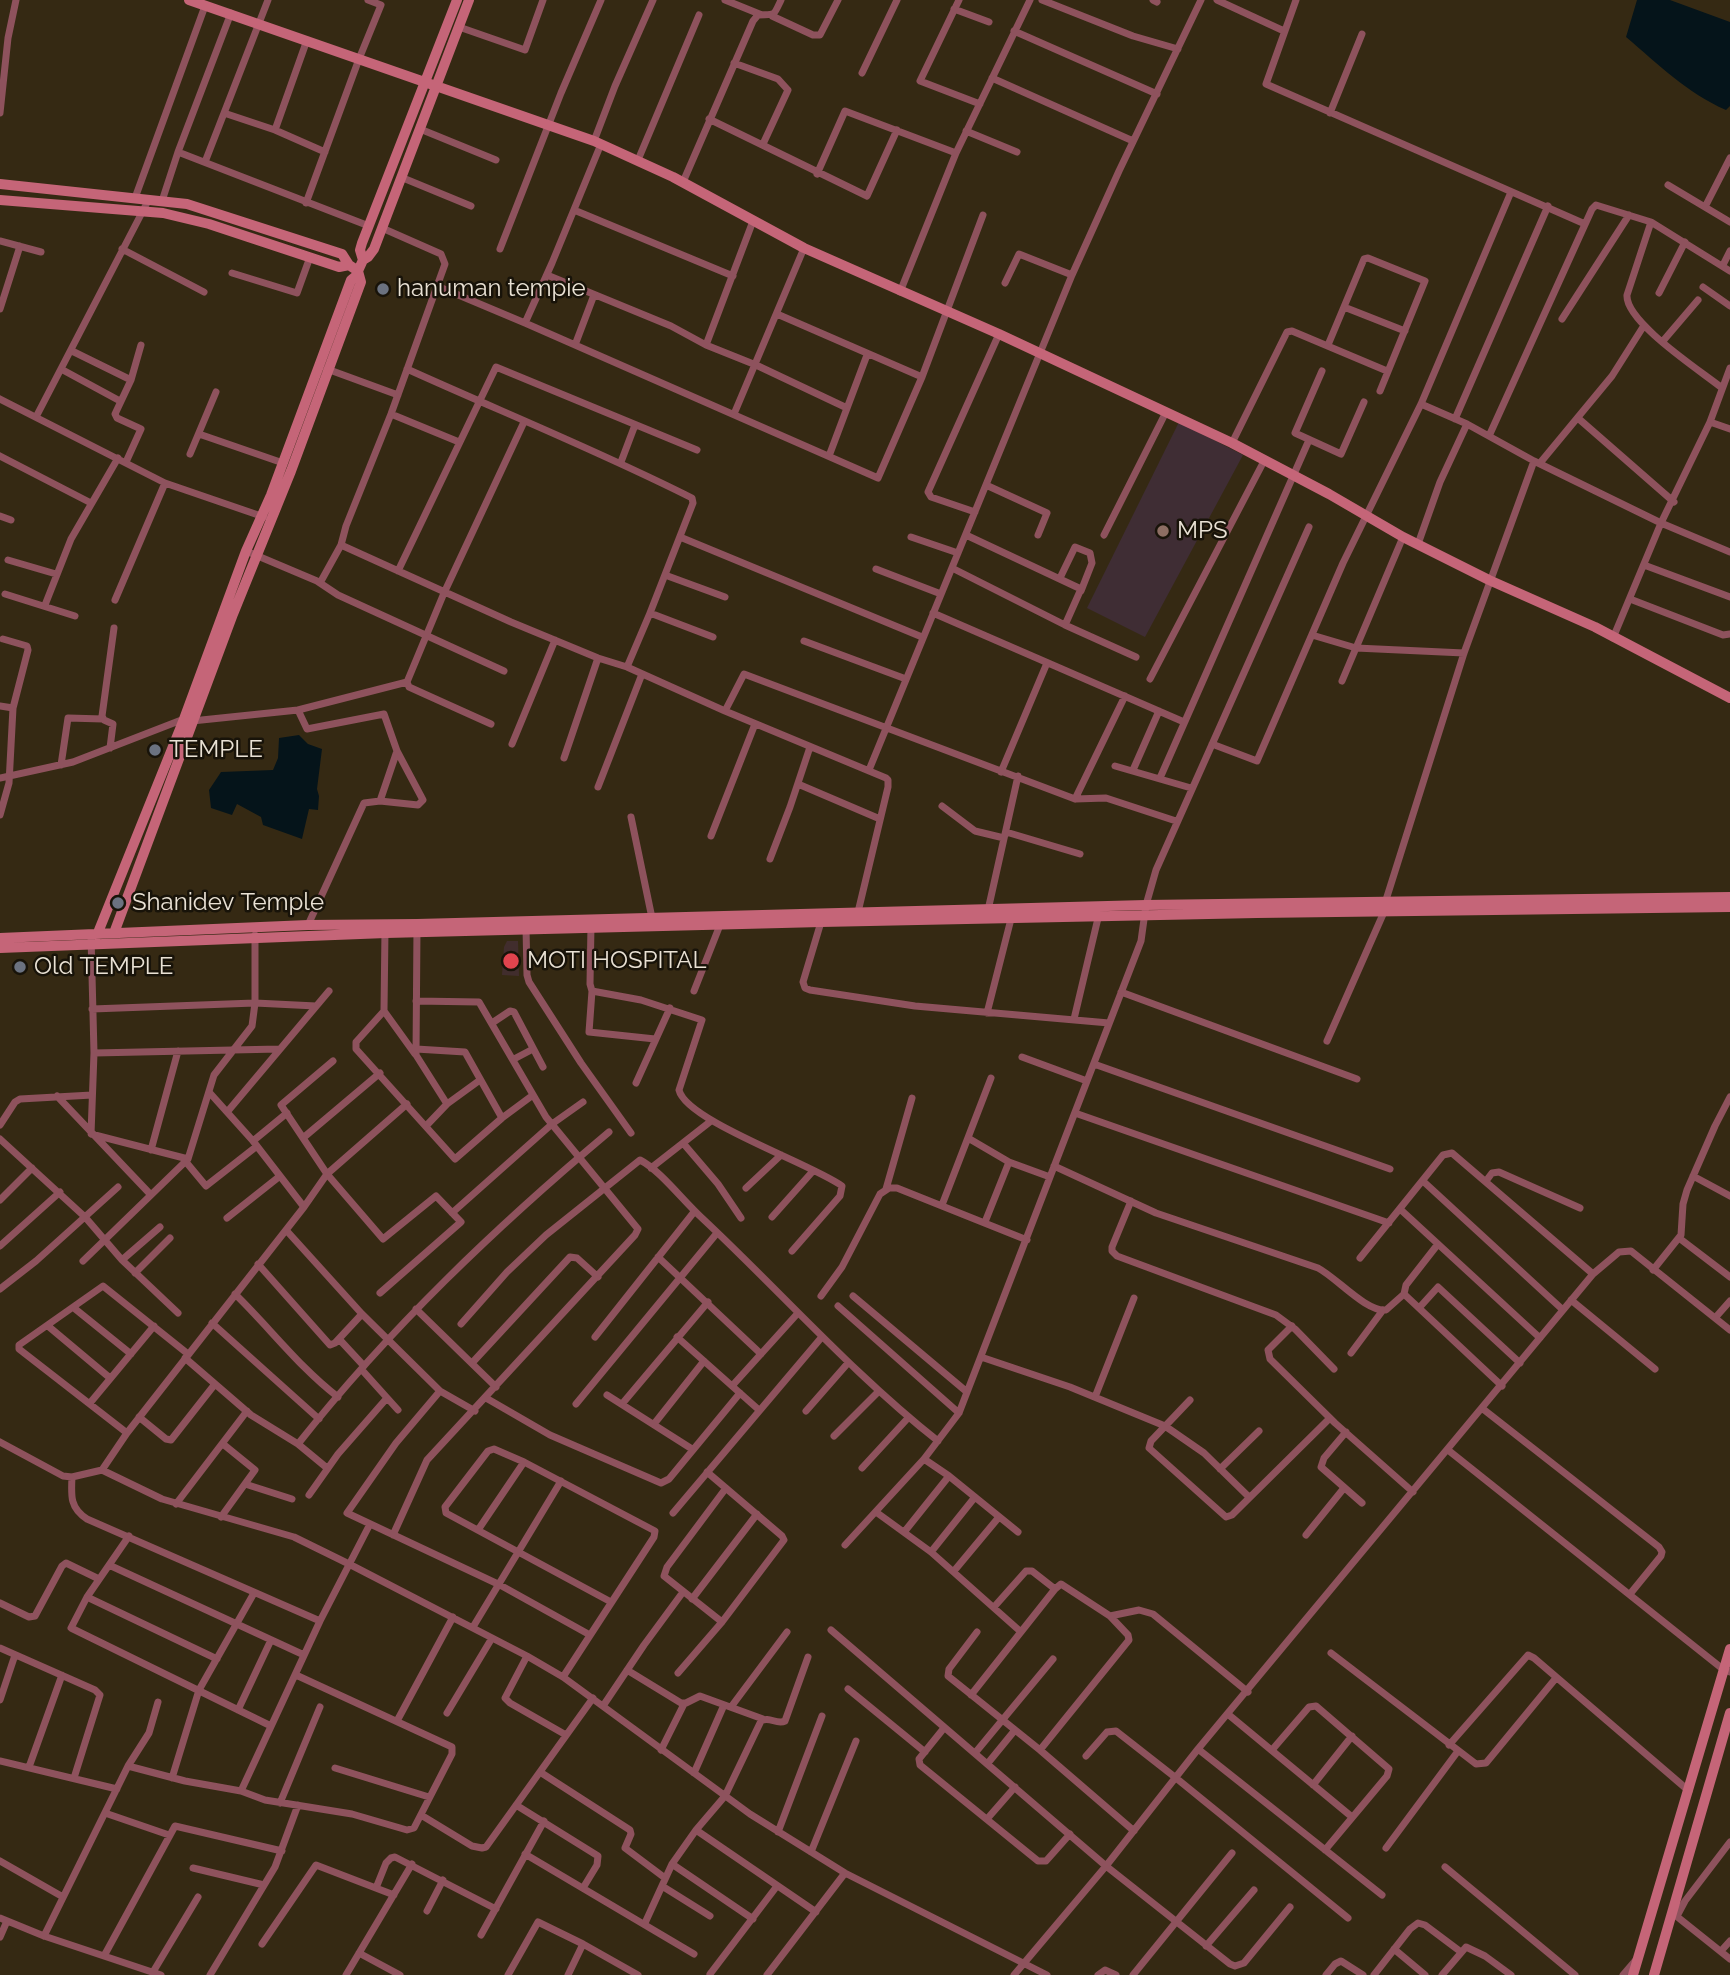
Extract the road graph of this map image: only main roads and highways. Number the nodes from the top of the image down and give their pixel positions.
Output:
1 (189, 0) edge
2 (457, 0) edge
3 (469, 0) edge
4 (426, 84) junction
5 (436, 88) junction
6 (0, 184) edge
7 (0, 200) edge
8 (254, 225) junction
9 (250, 238) junction
10 (363, 260) junction
11 (355, 270) junction
12 (267, 519) junction
13 (1730, 698) edge
14 (188, 720) junction
15 (1730, 897) edge
16 (1514, 906) junction
17 (1730, 907) edge
18 (1099, 912) junction
19 (591, 924) junction
20 (385, 929) junction
21 (114, 933) junction
22 (255, 933) junction
23 (0, 938) edge
24 (93, 938) junction
25 (0, 948) edge
26 (1730, 1649) edge
27 (1727, 1671) edge
28 (1730, 1713) edge
29 (1646, 1931) junction
30 (1665, 1936) junction
31 (1633, 1975) edge
32 (1654, 1975) edge

1 - 4 main road
2 - 4 main road
3 - 5 main road
4 - 5 main road
4 - 10 main road
5 - 10 main road
5 - 13 main road
6 - 8 main road
7 - 9 main road
8 - 9 main road
8 - 11 main road
9 - 11 main road
10 - 11 main road
11 - 12 main road
11 - 12 main road
12 - 14 main road
12 - 14 main road
14 - 21 main road
14 - 24 main road
15 - 16 main road
16 - 17 main road
16 - 18 main road
18 - 19 main road
18 - 19 main road
19 - 20 main road
20 - 22 main road
20 - 22 main road
21 - 22 main road
21 - 24 main road
22 - 24 main road
23 - 24 main road
24 - 25 main road
26 - 27 main road
27 - 29 main road
28 - 30 main road
29 - 30 main road
29 - 31 main road
30 - 32 main road

